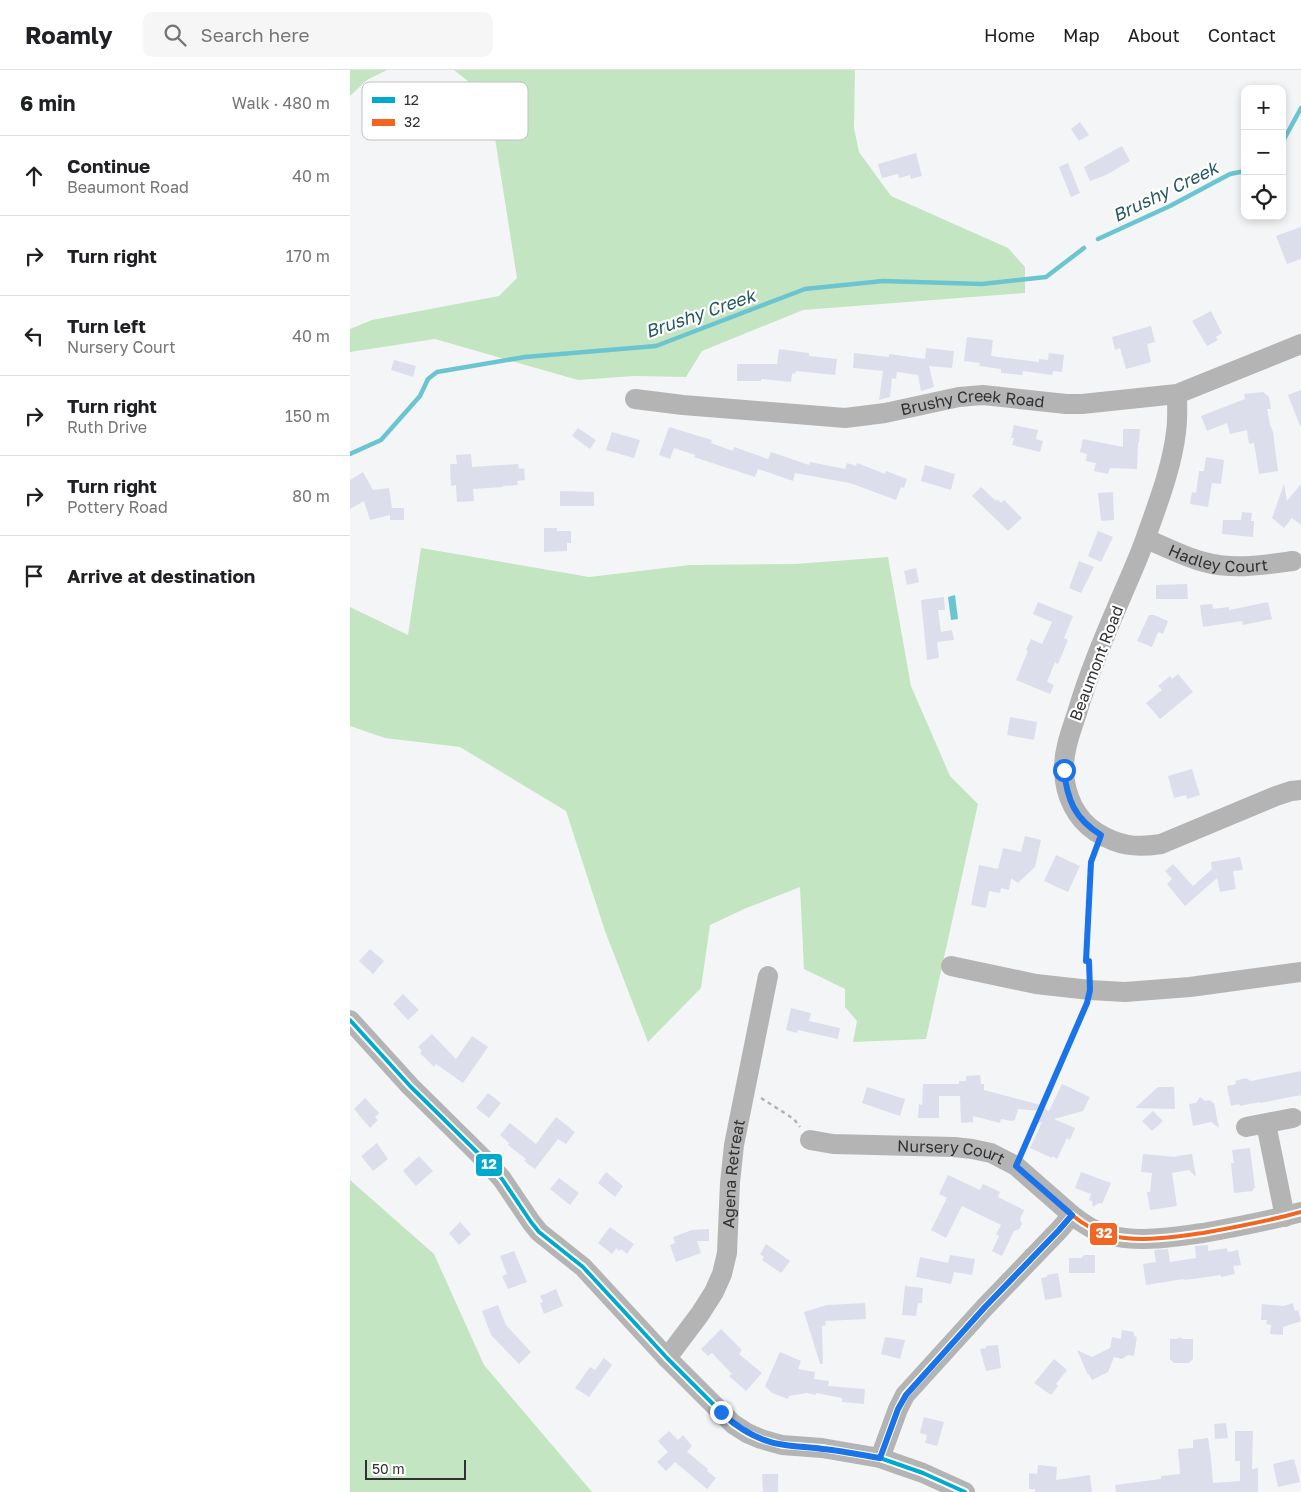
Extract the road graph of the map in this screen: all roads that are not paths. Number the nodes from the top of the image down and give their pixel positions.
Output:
1 (1301, 344) edge
2 (1177, 394) junction
3 (635, 399) dead end
4 (1146, 539) junction
5 (1293, 561) dead end
6 (1301, 790) edge
7 (951, 966) dead end
8 (1301, 972) edge
9 (768, 976) dead end
10 (350, 1020) edge
11 (1293, 1118) dead end
12 (1266, 1124) junction
13 (1246, 1127) dead end
14 (810, 1140) road end
15 (1072, 1215) junction
16 (1293, 1215) edge
17 (668, 1358) junction
18 (880, 1458) junction
19 (965, 1492) edge

1 - 2 street, Brushy Creek Road
2 - 3 street, Brushy Creek Road
2 - 4 street, Beaumont Road
4 - 5 street, Hadley Court
4 - 6 street, Beaumont Road
7 - 8 street
9 - 17 street, Agena Retreat
10 - 17 street
11 - 12 street
12 - 13 street
12 - 16 street
14 - 15 street, Nursery Court
15 - 16 street, Nursery Court
15 - 18 street
17 - 18 street
18 - 19 street

